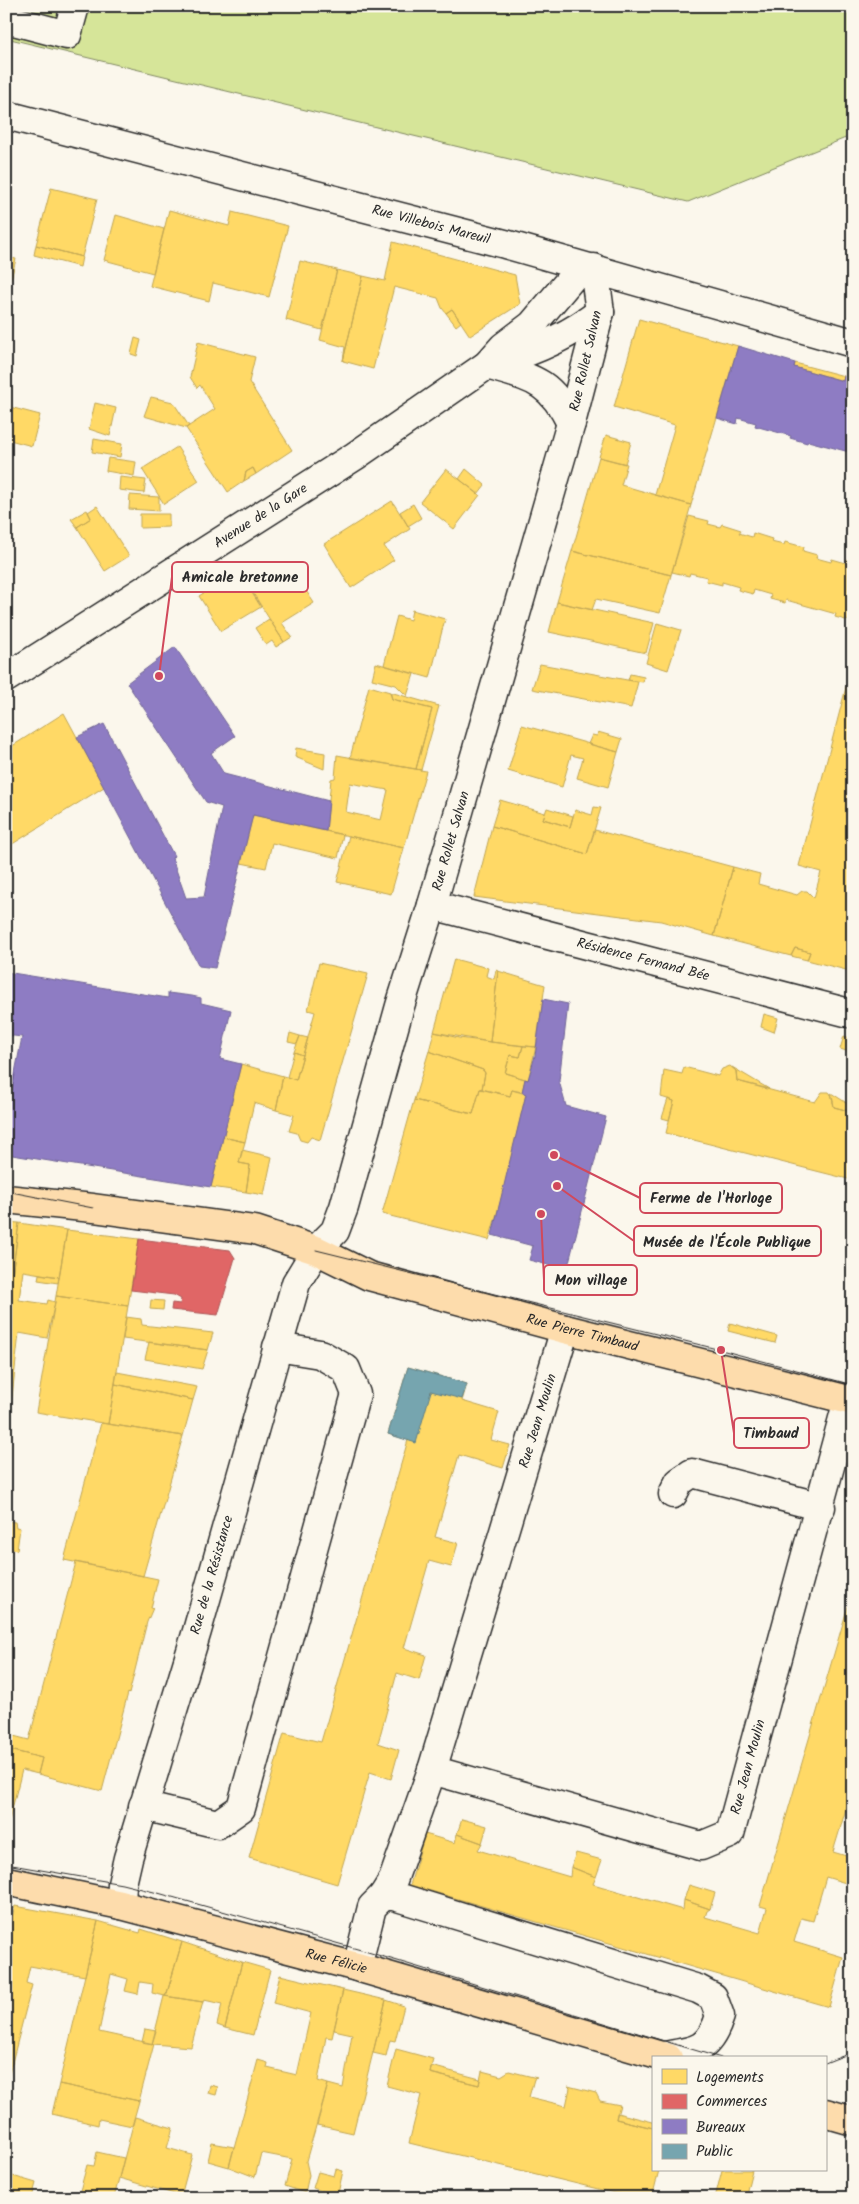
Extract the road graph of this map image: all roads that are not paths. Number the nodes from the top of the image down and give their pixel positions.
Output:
1 (75, 6) edge
2 (6, 19) edge
3 (6, 115) edge
4 (594, 268) junction
5 (600, 312) junction
6 (853, 343) edge
7 (487, 365) junction
8 (571, 423) junction
9 (6, 678) edge
10 (432, 905) junction
11 (853, 1014) edge
12 (6, 1200) edge
13 (316, 1250) junction
14 (565, 1329) junction
15 (277, 1346) junction
16 (851, 1401) edge
17 (672, 1494) dead end
18 (821, 1507) junction
19 (432, 1770) junction
20 (143, 1806) junction
21 (6, 1881) edge
22 (383, 1896) junction
23 (121, 1905) junction
24 (357, 1967) junction
25 (662, 2056) edge
26 (670, 2056) edge
27 (826, 2112) edge
28 (853, 2121) edge

1 - 2 street
3 - 4 street, Rue Villebois Mareuil
4 - 5 street, Rue Rollet Salvan
4 - 6 street, Rue Villebois Mareuil
4 - 7 street, Avenue de la Gare
5 - 7 street, Avenue de la Gare
5 - 8 street, Rue Rollet Salvan
7 - 8 street, Rue Rollet Salvan
7 - 9 street, Avenue de la Gare
8 - 10 street, Rue Rollet Salvan
10 - 11 street, Résidence Fernand Bée
10 - 13 street, Rue Rollet Salvan
12 - 13 main road, Rue Pierre Timbaud
13 - 14 main road, Rue Pierre Timbaud
13 - 15 street, Rue de la Résistance
14 - 16 main road, Rue Pierre Timbaud
14 - 19 street, Rue Jean Moulin
15 - 20 street, Rue de la Résistance
15 - 20 street
16 - 18 street, Rue Jean Moulin
17 - 18 street
18 - 19 street, Rue Jean Moulin
19 - 22 street, Rue Jean Moulin
20 - 23 street, Rue de la Résistance
21 - 23 main road, Rue Félicie
22 - 24 street, Rue Jean Moulin
22 - 26 street, Rue Félicie
23 - 24 main road, Rue Félicie
24 - 25 main road, Rue Félicie
27 - 28 main road

